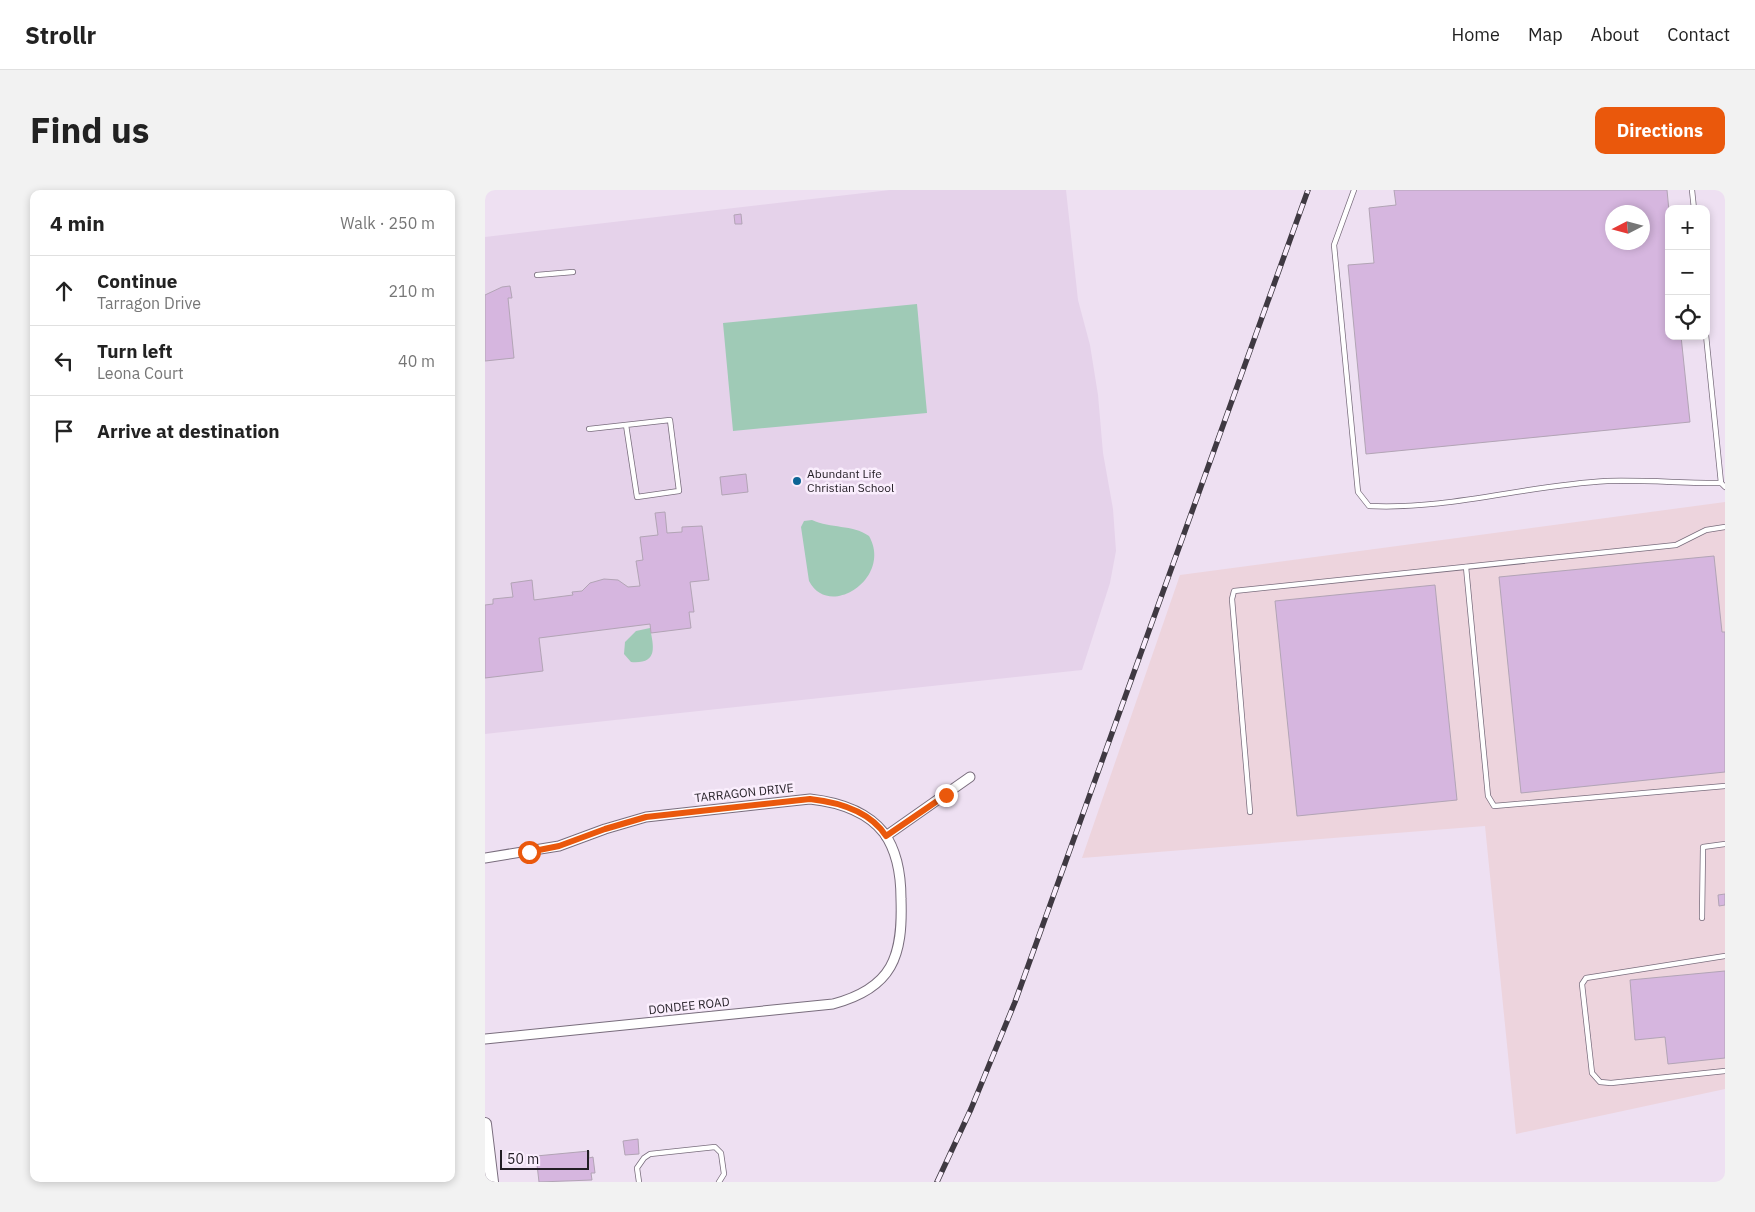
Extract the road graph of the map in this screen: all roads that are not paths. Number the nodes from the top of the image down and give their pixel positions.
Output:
1 (1353, 190) edge
2 (1693, 190) edge
3 (1694, 205) edge
4 (573, 272) dead end
5 (537, 275) dead end
6 (1707, 340) edge
7 (626, 425) junction
8 (589, 429) dead end
9 (1723, 485) edge
10 (1725, 528) edge
11 (1465, 567) junction
12 (970, 777) dead end
13 (1725, 786) edge
14 (1250, 812) dead end
15 (886, 836) junction
16 (1725, 844) edge
17 (485, 858) edge
18 (1702, 918) dead end
19 (1725, 956) edge
20 (886, 974) joint
21 (485, 1039) edge
22 (1725, 1071) edge
23 (485, 1124) edge
24 (485, 1168) edge
25 (490, 1182) edge
26 (639, 1182) edge
27 (719, 1182) edge

1 - 9 lane
2 - 3 lane
4 - 5 lane
6 - 9 lane
7 - 7 lane
7 - 8 lane
10 - 11 lane
11 - 13 lane
11 - 14 lane
12 - 15 street
15 - 17 street, TARRAGON DRIVE
15 - 20 street, TARRAGON DRIVE
16 - 18 lane
19 - 22 lane
20 - 21 street, DONDEE ROAD
23 - 25 main road
24 - 25 main road
26 - 27 lane

